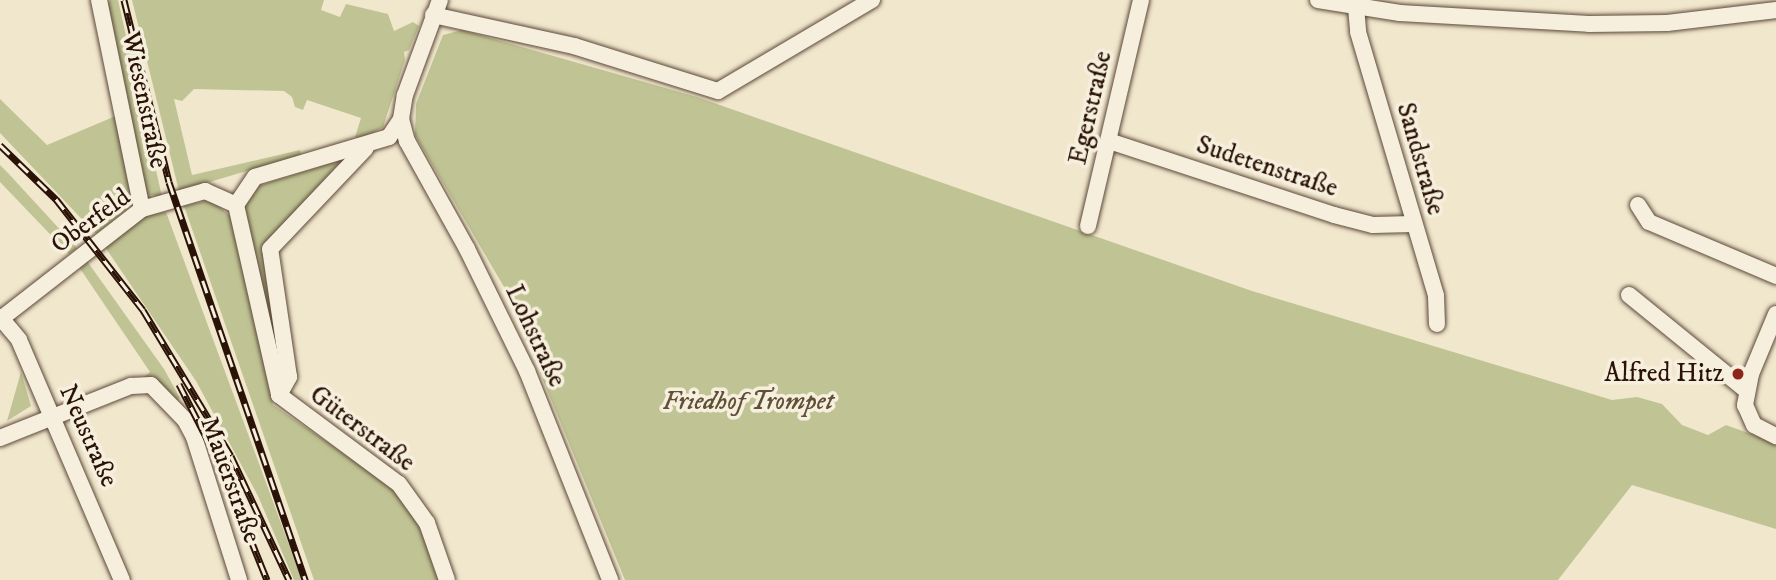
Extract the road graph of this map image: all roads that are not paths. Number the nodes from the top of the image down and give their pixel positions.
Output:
1 (99, 0) edge
2 (872, 0) edge
3 (1141, 0) edge
4 (1318, 0) edge
5 (1356, 7) junction
6 (437, 8) edge
7 (1776, 10) edge
8 (401, 119) junction
9 (1109, 141) junction
10 (368, 146) junction
11 (236, 205) junction
12 (1638, 205) dead end
13 (142, 209) junction
14 (1413, 223) junction
15 (1088, 226) dead end
16 (1776, 276) edge
17 (1629, 295) dead end
18 (1776, 314) edge
19 (1, 318) edge
20 (1437, 324) dead end
21 (1746, 390) junction
22 (279, 395) junction
23 (52, 414) junction
24 (1776, 436) edge
25 (0, 438) edge
26 (122, 580) edge
27 (239, 580) edge
28 (447, 580) edge
29 (610, 580) edge

1 - 13 street, Wiesenstraße
2 - 6 street
3 - 9 street, Egerstraße
4 - 5 street
5 - 7 street
5 - 14 street, Sandstraße
6 - 8 street
8 - 10 street
8 - 29 street, Lohstraße
9 - 14 street, Sudetenstraße
9 - 15 street, Egerstraße
10 - 11 street
10 - 22 street, Güterstraße
11 - 13 street, Oberfeld
11 - 22 street, Güterstraße
12 - 16 street
13 - 19 street, Oberfeld
14 - 20 street, Sandstraße
17 - 21 street
18 - 21 street
19 - 23 street, Neustraße
21 - 24 street
22 - 28 street, Güterstraße
23 - 25 street, Mauerstraße
23 - 26 street, Neustraße
23 - 27 street, Mauerstraße

